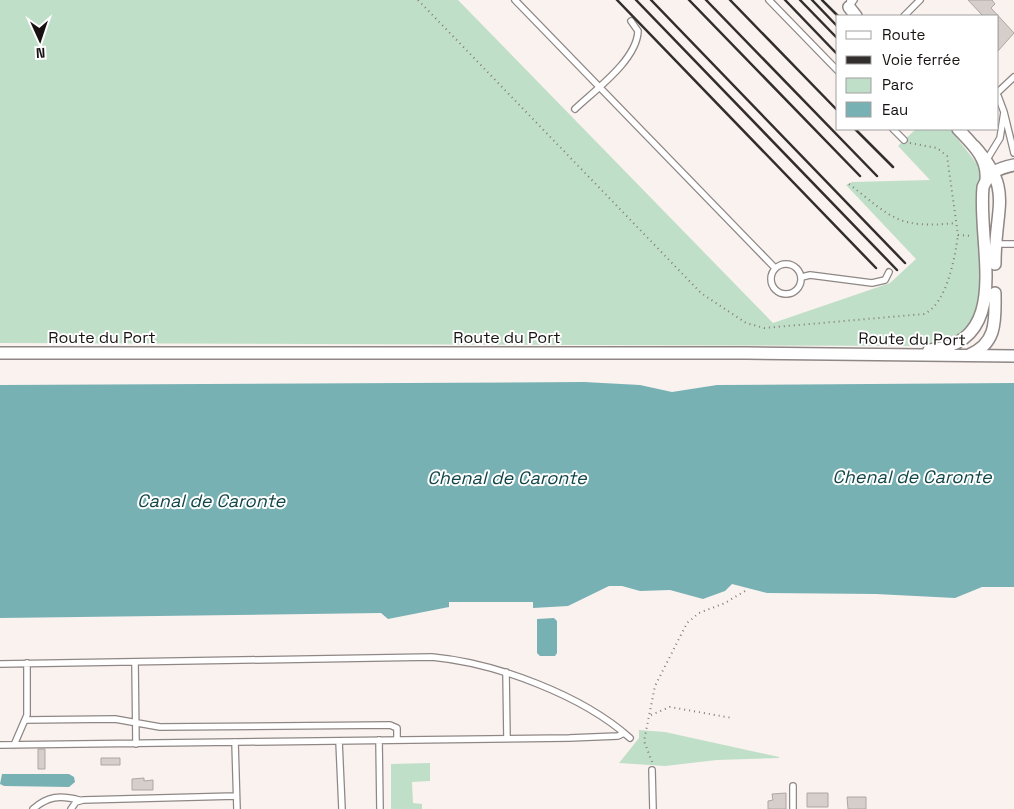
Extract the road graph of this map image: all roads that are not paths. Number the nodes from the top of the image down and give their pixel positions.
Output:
1 (515, 0) edge
2 (769, 0) edge
3 (920, 0) edge
4 (905, 15) edge
5 (631, 21) dead end
6 (836, 69) edge
7 (1014, 77) edge
8 (599, 87) junction
9 (999, 91) edge
10 (999, 99) edge
11 (575, 109) dead end
12 (1004, 112) junction
13 (894, 130) edge
14 (959, 130) edge
15 (904, 140) road end
16 (1014, 153) edge
17 (987, 160) junction
18 (1014, 165) edge
19 (1004, 172) junction
20 (986, 179) junction
21 (1011, 190) dead end
22 (996, 244) junction
23 (1014, 244) edge
24 (775, 268) junction
25 (889, 272) dead end
26 (802, 277) junction
27 (980, 326) junction
28 (985, 346) junction
29 (0, 353) edge
30 (874, 354) junction
31 (1014, 354) edge
32 (965, 356) junction
33 (135, 662) junction
34 (27, 663) junction
35 (0, 664) edge
36 (506, 672) junction
37 (25, 720) junction
38 (136, 723) junction
39 (624, 733) junction
40 (630, 738) dead end
41 (507, 739) junction
42 (339, 740) junction
43 (379, 740) junction
44 (397, 740) junction
45 (235, 742) junction
46 (136, 744) junction
47 (0, 745) edge
48 (14, 745) junction
49 (652, 770) road end
50 (793, 786) dead end
51 (236, 796) junction
52 (79, 800) junction
53 (33, 809) edge
54 (71, 809) edge
55 (237, 809) edge
56 (342, 809) edge
57 (380, 809) edge
58 (653, 809) edge
59 (793, 809) edge

1 - 8 lane
2 - 6 lane
3 - 4 lane
5 - 8 lane
7 - 9 lane
8 - 11 lane
8 - 24 lane
10 - 12 lane
12 - 16 lane
12 - 17 lane
13 - 15 lane
14 - 17 street
17 - 19 street
17 - 20 street
18 - 19 street
19 - 20 street
20 - 27 street
21 - 22 street
22 - 23 lane
22 - 28 street
24 - 26 lane
24 - 26 lane
25 - 26 lane
27 - 28 street
27 - 30 street
28 - 31 street
28 - 32 street
29 - 30 street, Route du Port
30 - 32 street, Route du Port
31 - 32 street, Route du Port
33 - 34 lane
33 - 36 lane
33 - 38 lane
34 - 35 lane
34 - 37 lane
36 - 39 lane
36 - 41 lane
37 - 38 lane
37 - 48 lane
38 - 44 lane
38 - 46 lane
39 - 40 lane
39 - 41 lane
41 - 44 lane
42 - 43 lane
42 - 45 lane
42 - 56 lane
43 - 44 lane
43 - 57 lane
45 - 46 lane
45 - 51 lane
46 - 48 lane
47 - 48 lane
49 - 58 lane
50 - 59 lane
51 - 52 lane
51 - 55 lane
52 - 53 lane
52 - 54 lane

